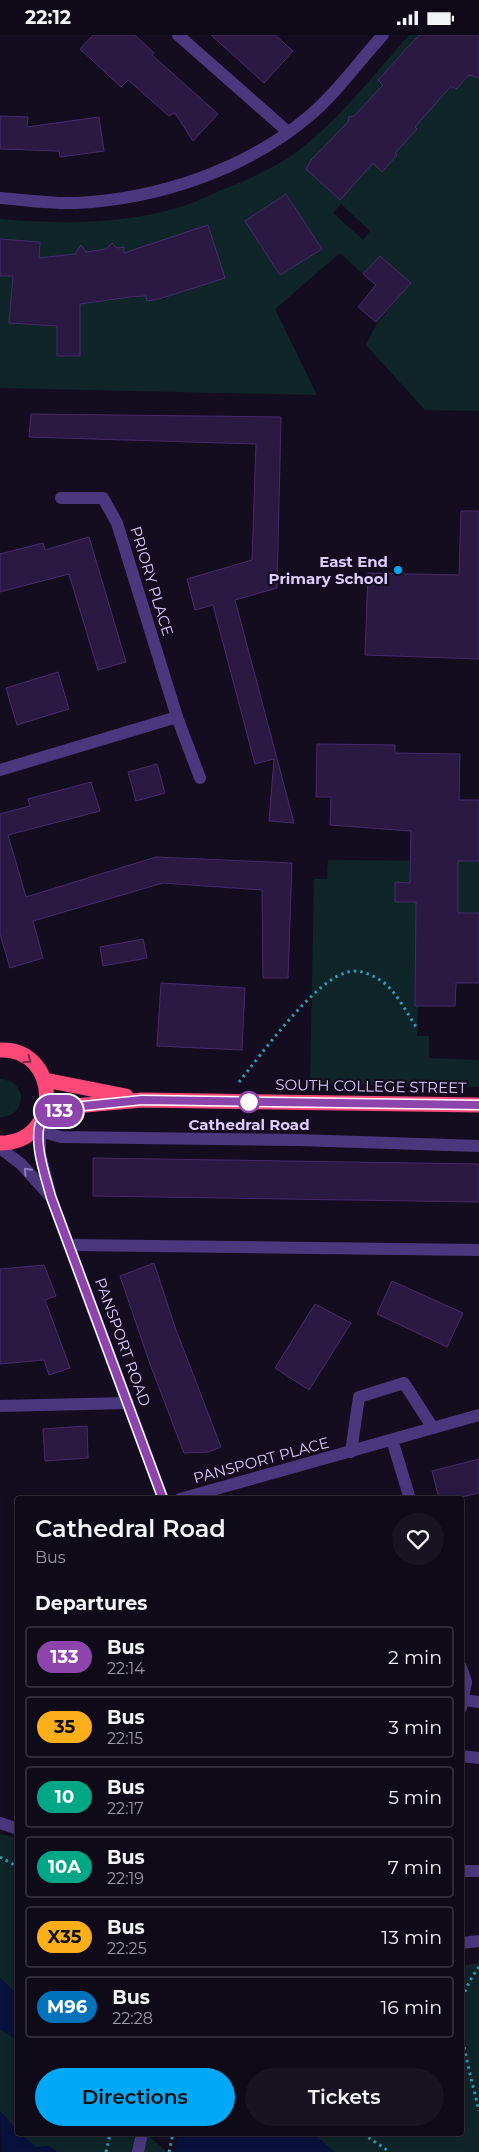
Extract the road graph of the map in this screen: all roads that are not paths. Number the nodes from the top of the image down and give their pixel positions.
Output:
1 (178, 35) edge
2 (383, 35) edge
3 (288, 132) junction
4 (0, 198) edge
5 (60, 498) dead end
6 (177, 717) junction
7 (0, 771) edge
8 (200, 778) dead end
9 (1, 1048) edge
10 (45, 1080) junction
11 (142, 1100) junction
12 (479, 1105) edge
13 (41, 1123) junction
14 (0, 1143) edge
15 (479, 1146) edge
16 (0, 1148) edge
17 (51, 1197) junction
18 (70, 1245) junction
19 (479, 1250) edge
20 (128, 1403) junction
21 (0, 1406) edge
22 (479, 1415) edge
23 (432, 1428) junction
24 (392, 1440) junction
25 (351, 1452) junction
26 (162, 1496) edge
27 (191, 1496) edge
28 (409, 1496) edge
29 (464, 1676) edge
30 (464, 1693) edge
31 (479, 1702) edge
32 (464, 1704) edge
33 (464, 1756) edge
34 (479, 1758) edge
35 (0, 1823) edge
36 (15, 1828) edge
37 (464, 1871) edge
38 (479, 1871) edge
39 (479, 1941) edge
40 (464, 1943) edge
41 (142, 2136) edge
42 (138, 2152) edge

1 - 3 street
2 - 3 street
3 - 4 street
5 - 6 street, PRIORY PLACE
6 - 7 street
6 - 8 street, PRIORY PLACE
9 -> 10 highway
10 - 11 highway
10 - 13 highway
11 - 12 highway, SOUTH COLLEGE STREET
11 - 13 highway
13 - 14 highway
13 - 15 street
13 - 17 street
17 -> 16 street
17 - 18 street, PANSPORT ROAD
18 - 19 street
18 - 20 street, PANSPORT ROAD
20 - 21 street
20 - 26 street, PANSPORT ROAD
22 - 23 street, PANSPORT PLACE
23 - 24 street, PANSPORT PLACE
23 - 25 street, PANSPORT PLACE
24 - 25 street, PANSPORT PLACE
24 - 28 street
25 - 27 street, PANSPORT PLACE
29 - 30 street
31 - 32 street
33 - 34 street
35 - 36 street
37 - 38 street
39 - 40 street
41 - 42 street

